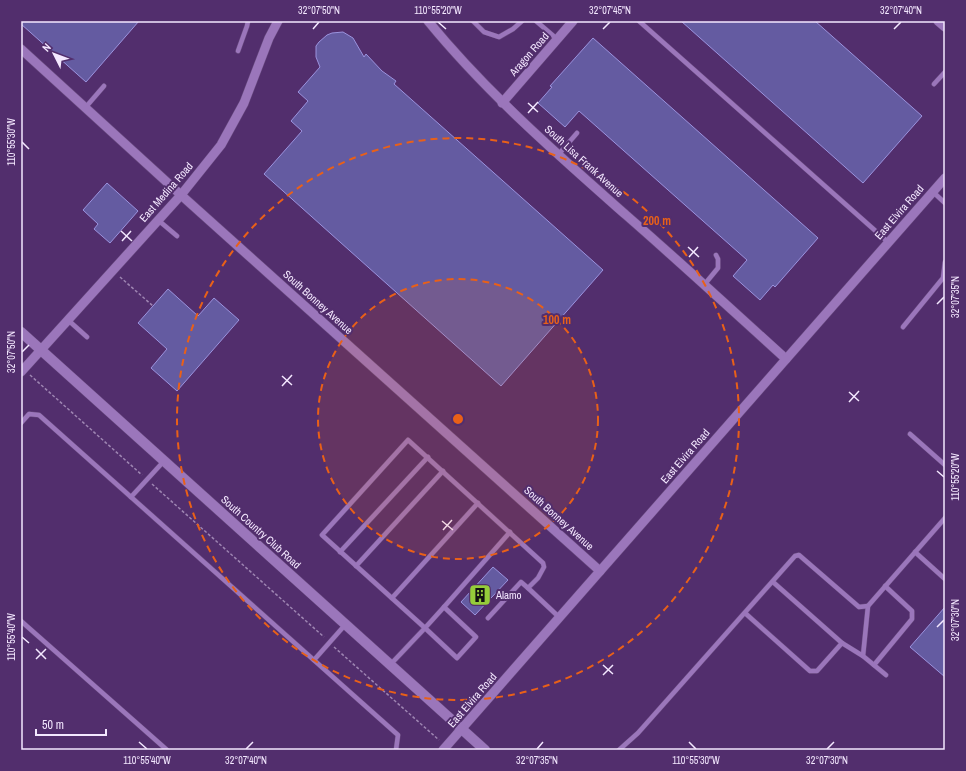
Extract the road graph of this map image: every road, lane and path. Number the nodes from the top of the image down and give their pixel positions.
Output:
1 (248, 21) edge
2 (278, 21) edge
3 (428, 21) edge
4 (474, 21) edge
5 (522, 21) edge
6 (536, 21) edge
7 (573, 21) edge
8 (639, 21) edge
9 (938, 21) edge
10 (945, 27) edge
11 (557, 39) junction
12 (21, 49) edge
13 (238, 51) dead end
14 (945, 72) edge
15 (934, 84) dead end
16 (104, 86) dead end
17 (502, 103) junction
18 (85, 108) junction
19 (577, 133) dead end
20 (558, 155) junction
21 (945, 178) edge
22 (933, 192) junction
23 (181, 195) junction
24 (945, 203) edge
25 (158, 220) junction
26 (177, 236) dead end
27 (888, 242) junction
28 (716, 255) dead end
29 (945, 262) edge
30 (113, 270) junction
31 (704, 285) junction
32 (153, 306) dead end
33 (68, 320) junction
34 (903, 327) dead end
35 (21, 332) edge
36 (87, 337) dead end
37 (41, 350) junction
38 (786, 359) junction
39 (22, 371) edge
40 (21, 423) edge
41 (910, 434) dead end
42 (428, 457) junction
43 (164, 461) junction
44 (945, 465) edge
45 (443, 471) junction
46 (147, 479) junction
47 (131, 497) junction
48 (478, 503) junction
49 (945, 518) edge
50 (510, 532) junction
51 (340, 552) junction
52 (915, 552) junction
53 (356, 566) junction
54 (600, 571) junction
55 (945, 579) edge
56 (773, 582) junction
57 (885, 586) junction
58 (528, 588) junction
59 (392, 598) junction
60 (868, 606) junction
61 (444, 607) junction
62 (745, 613) junction
63 (488, 618) dead end
64 (560, 618) junction
65 (21, 621) edge
66 (345, 625) junction
67 (425, 628) junction
68 (330, 642) junction
69 (842, 643) junction
70 (863, 656) junction
71 (314, 660) junction
72 (390, 665) junction
73 (874, 665) junction
74 (886, 675) dead end
75 (462, 730) junction
76 (445, 748) edge
77 (167, 750) edge
78 (396, 750) edge
79 (485, 750) edge
80 (619, 750) edge

1 - 13 lane
2 - 23 street, East Medina Road
3 - 17 street, South Lisa Frank Avenue
4 - 5 lane
6 - 11 lane
7 - 11 street, Aragon Road
8 - 27 lane
9 - 10 street
11 - 17 street, Aragon Road
12 - 18 street, South Bonney Avenue
14 - 15 lane
16 - 18 lane
17 - 20 street, South Lisa Frank Avenue
18 - 23 street, South Bonney Avenue
19 - 20 lane
20 - 31 street, South Lisa Frank Avenue
21 - 22 street, East Elvira Road
22 - 24 lane
22 - 27 street, East Elvira Road
23 - 25 street, East Medina Road
23 - 54 street, South Bonney Avenue
25 - 26 lane
25 - 30 street, East Medina Road
27 - 38 street, East Elvira Road
28 - 31 lane
29 - 34 lane
30 - 32 path
30 - 33 street, East Medina Road
31 - 38 street, South Lisa Frank Avenue
33 - 36 lane
33 - 37 street, East Medina Road
35 - 37 street, South Country Club Road
37 - 39 street, East Medina Road
37 - 43 street, South Country Club Road
38 - 54 street, East Elvira Road
39 - 46 path
40 - 47 lane
41 - 44 lane
42 - 45 lane
42 - 51 lane
42 - 51 lane
43 - 46 lane
43 - 66 street, South Country Club Road
45 - 48 lane
45 - 53 lane
46 - 47 lane
46 - 68 path
47 - 71 lane
48 - 50 lane
48 - 59 lane
49 - 52 lane
50 - 58 lane
50 - 61 lane
51 - 53 lane
52 - 55 lane
52 - 57 lane
53 - 59 lane
54 - 64 street, East Elvira Road
56 - 60 lane
56 - 62 lane
56 - 69 lane
57 - 60 lane
57 - 73 lane
58 - 63 lane
58 - 64 lane
59 - 67 lane
60 - 70 lane
61 - 67 lane
61 - 67 lane
62 - 69 lane
62 - 80 lane
64 - 75 street, East Elvira Road
65 - 77 lane
66 - 68 lane
66 - 72 street, South Country Club Road
67 - 72 lane
68 - 71 lane
68 - 76 path
69 - 70 lane
70 - 73 lane
71 - 78 lane
72 - 75 street, South Country Club Road
73 - 74 lane
75 - 76 street, East Elvira Road
75 - 79 street, South Country Club Road

